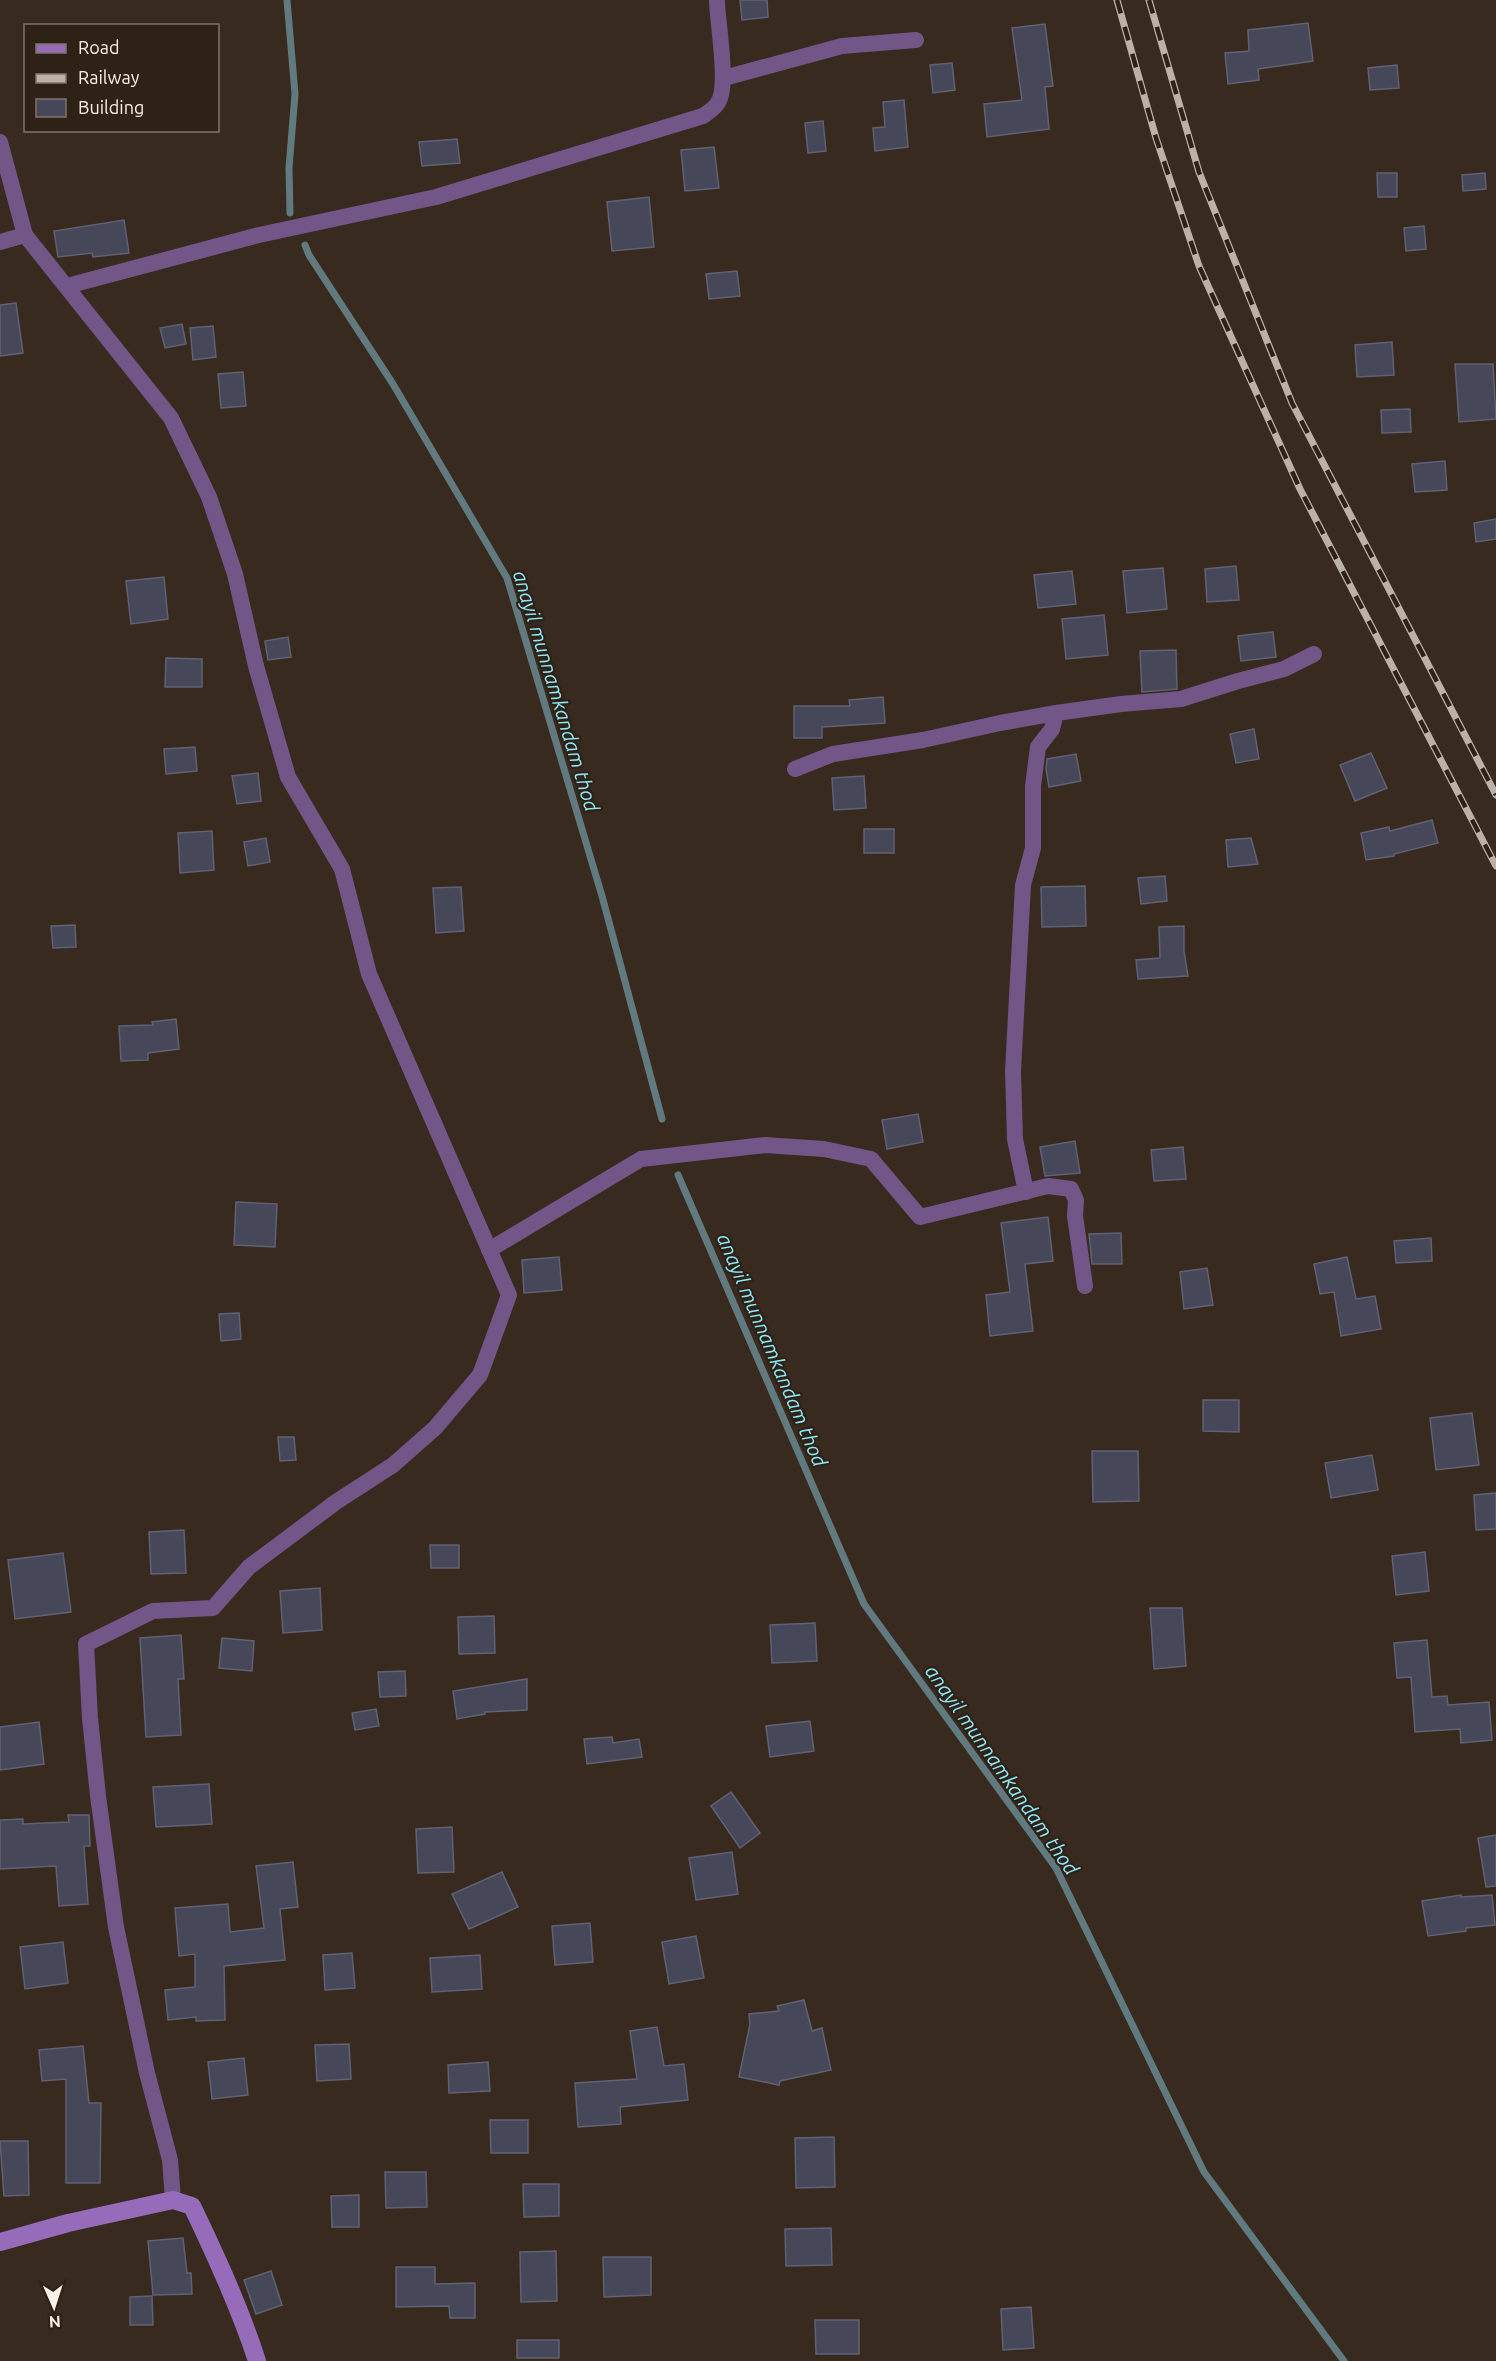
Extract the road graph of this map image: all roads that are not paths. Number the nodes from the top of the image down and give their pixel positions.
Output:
1 (717, 0) edge
2 (916, 40) dead end
3 (724, 78) junction
4 (0, 142) edge
5 (25, 235) junction
6 (0, 242) edge
7 (67, 286) junction
8 (1314, 654) dead end
9 (1056, 713) junction
10 (795, 769) dead end
11 (1026, 1192) junction
12 (489, 1250) junction
13 (1085, 1286) dead end
14 (173, 2200) junction
15 (0, 2242) edge
16 (257, 2361) edge

1 - 3 street
2 - 3 street
3 - 7 street
4 - 5 street
5 - 6 street
5 - 7 street
7 - 12 street
8 - 9 street
9 - 10 street
9 - 11 street
11 - 12 street
11 - 13 street
12 - 14 street
14 - 15 main road
14 - 16 main road

